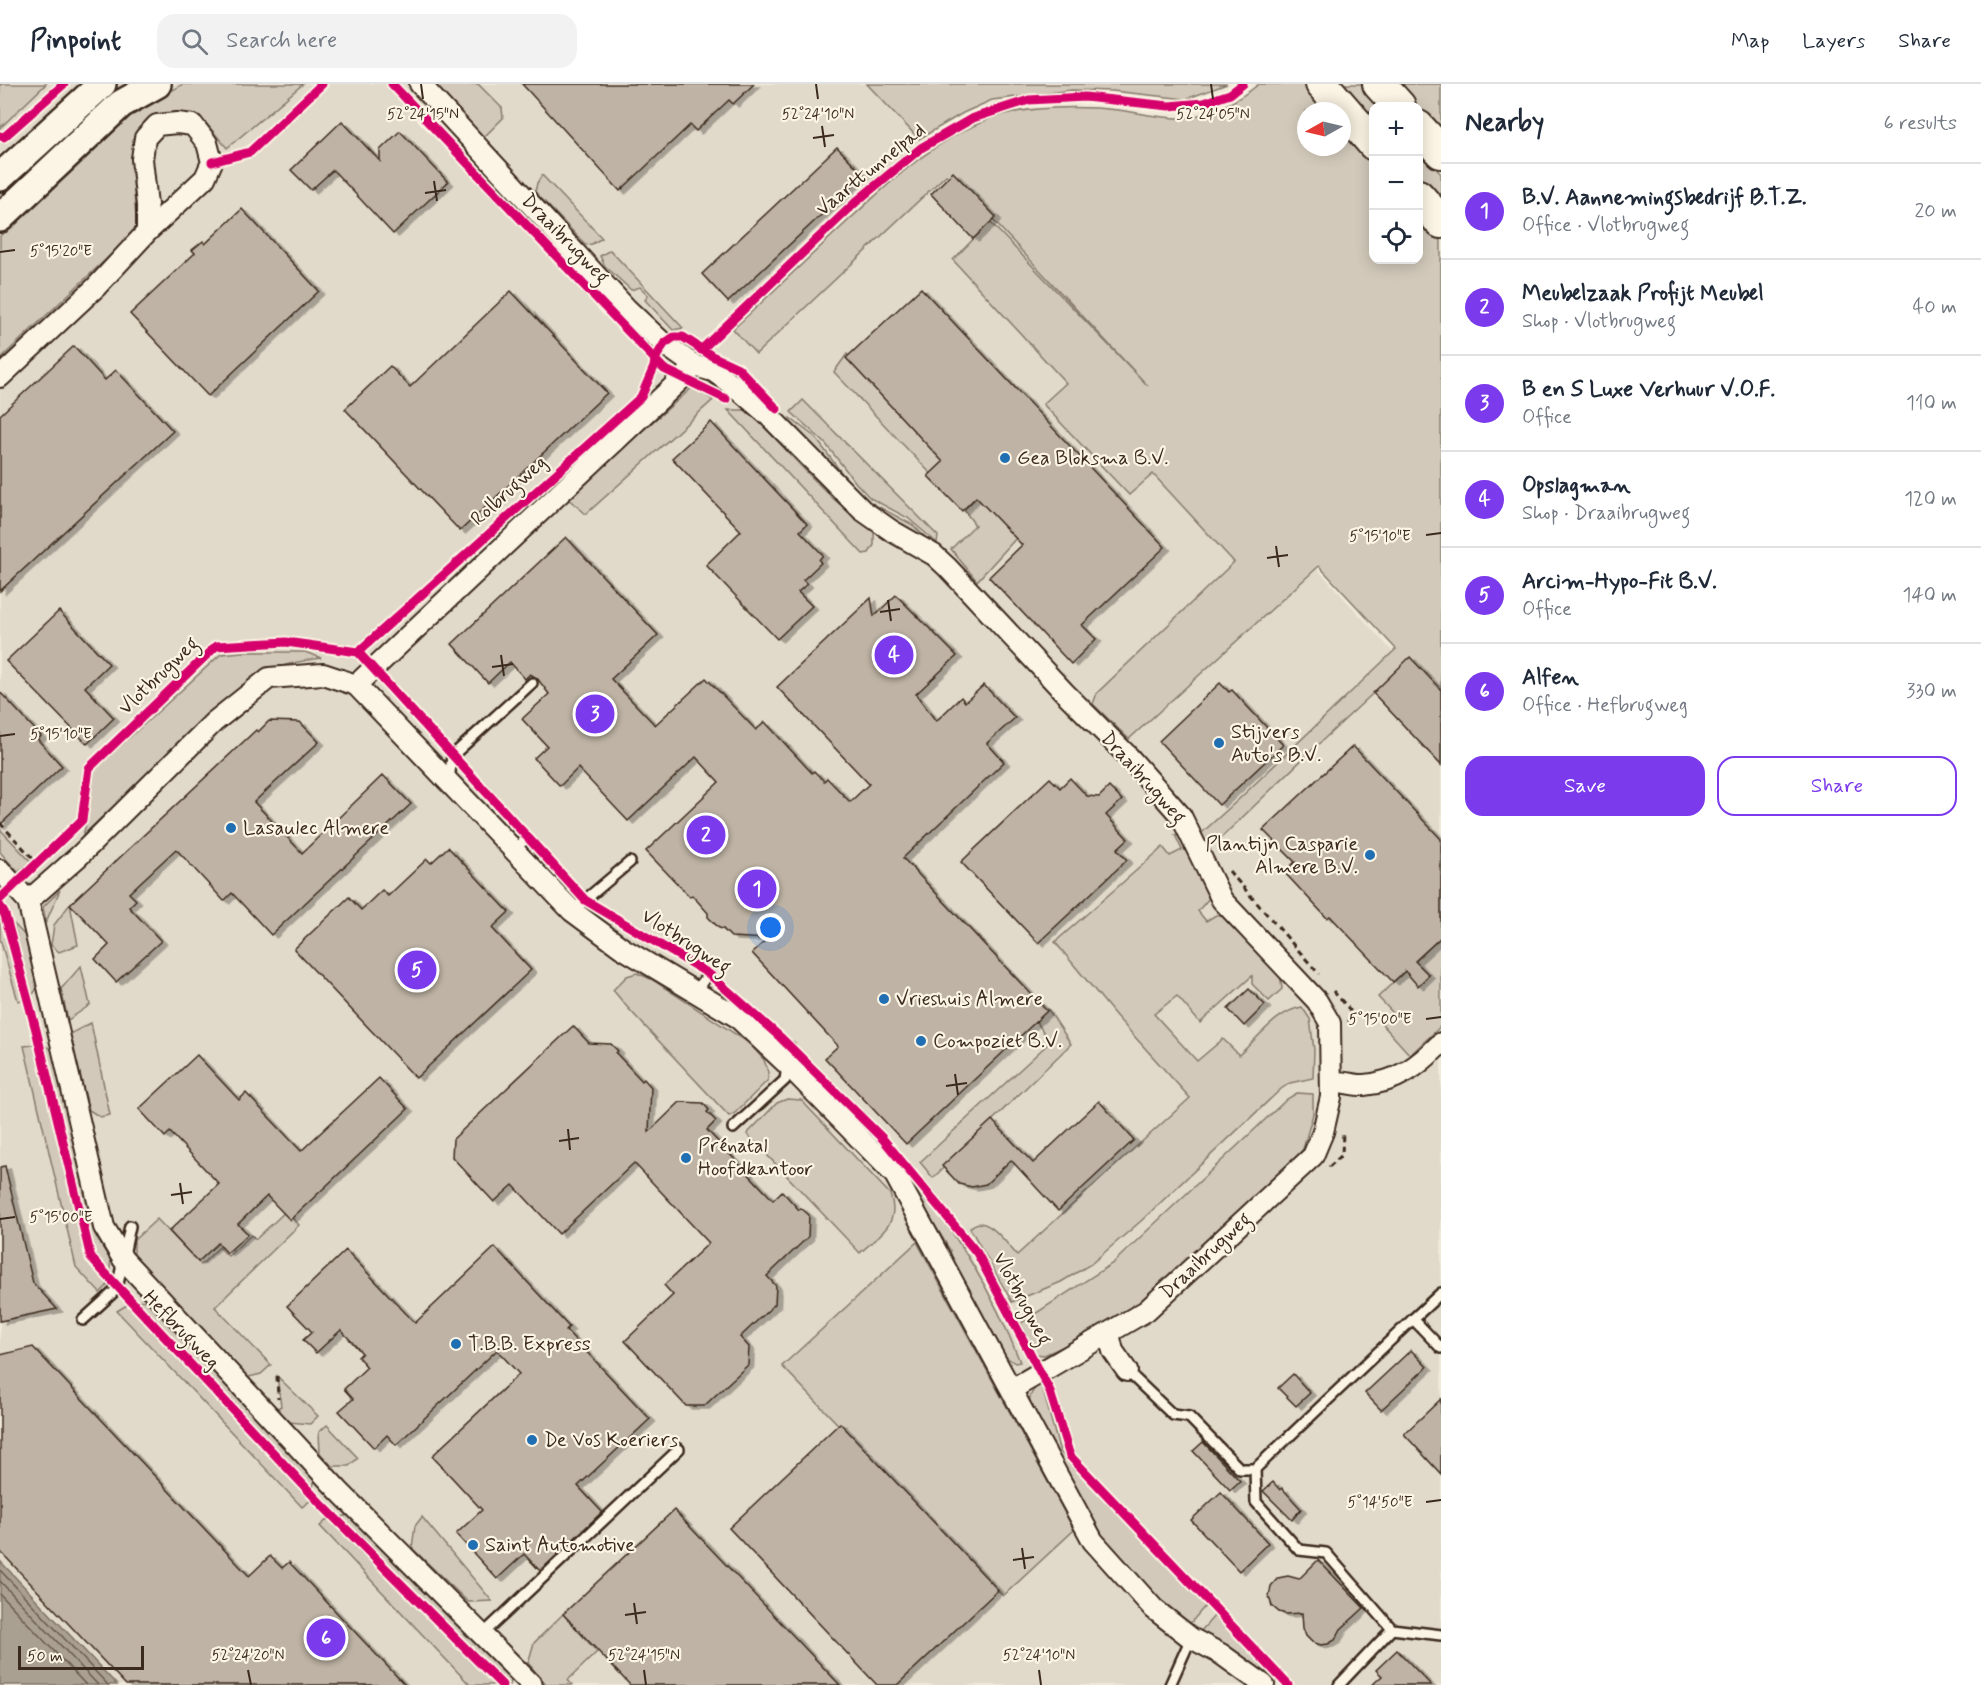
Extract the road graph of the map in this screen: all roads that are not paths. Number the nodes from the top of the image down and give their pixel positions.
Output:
1 (102, 84) edge
2 (157, 84) edge
3 (1322, 84) edge
4 (1379, 84) edge
5 (425, 88) edge
6 (1396, 102) edge
7 (1423, 132) edge
8 (1369, 138) edge
9 (1441, 152) edge
10 (0, 177) edge
11 (1423, 201) edge
12 (2, 205) edge
13 (1441, 222) edge
14 (147, 232) junction
15 (695, 366) junction
16 (0, 377) edge
17 (532, 683) dead end
18 (356, 685) junction
19 (449, 781) junction
20 (630, 862) dead end
21 (0, 870) edge
22 (28, 901) junction
23 (572, 911) junction
24 (709, 974) dead end
25 (695, 991) junction
26 (1441, 1042) edge
27 (788, 1056) junction
28 (1331, 1083) junction
29 (733, 1128) dead end
30 (130, 1226) dead end
31 (123, 1259) junction
32 (1441, 1293) edge
33 (1413, 1319) junction
34 (83, 1320) dead end
35 (1109, 1334) junction
36 (1441, 1348) edge
37 (1127, 1371) joint
38 (1012, 1389) junction
39 (679, 1449) dead end
40 (1255, 1469) junction
41 (1392, 1629) junction
42 (483, 1634) junction
43 (1441, 1635) edge
44 (1191, 1638) junction
45 (532, 1685) edge
46 (1170, 1685) edge
47 (1264, 1685) edge
48 (1340, 1685) edge

1 - 10 main road
2 - 12 main road
3 - 8 highway
4 - 6 highway
5 - 15 street, Draaibrugweg
7 - 9 highway
11 - 13 highway
14 - 14 street
14 - 16 street
15 - 18 street, Rolbrugweg
15 - 28 street, Draaibrugweg
17 - 19 lane
18 - 19 street, Vlotbrugweg
18 - 22 street, Vlotbrugweg
19 - 23 street, Vlotbrugweg
20 - 23 lane
21 - 22 street, Hefbrugweg
22 - 31 street, Hefbrugweg
23 - 25 street, Vlotbrugweg
24 - 25 lane
25 - 27 street, Vlotbrugweg
26 - 28 street
27 - 29 lane
27 - 38 street, Vlotbrugweg
28 - 35 street, Draaibrugweg
30 - 31 lane
31 - 34 lane
31 - 42 street, Hefbrugweg
32 - 33 lane
33 - 36 lane
33 - 40 lane
35 - 37 street
35 - 38 street, Draaibrugweg
37 - 40 lane
38 - 44 street, Vlotbrugweg
39 - 42 lane
40 - 41 lane
41 - 43 lane
41 - 48 lane
42 - 45 street, Hefbrugweg
44 - 46 lane
44 - 47 street, Vlotbrugweg

